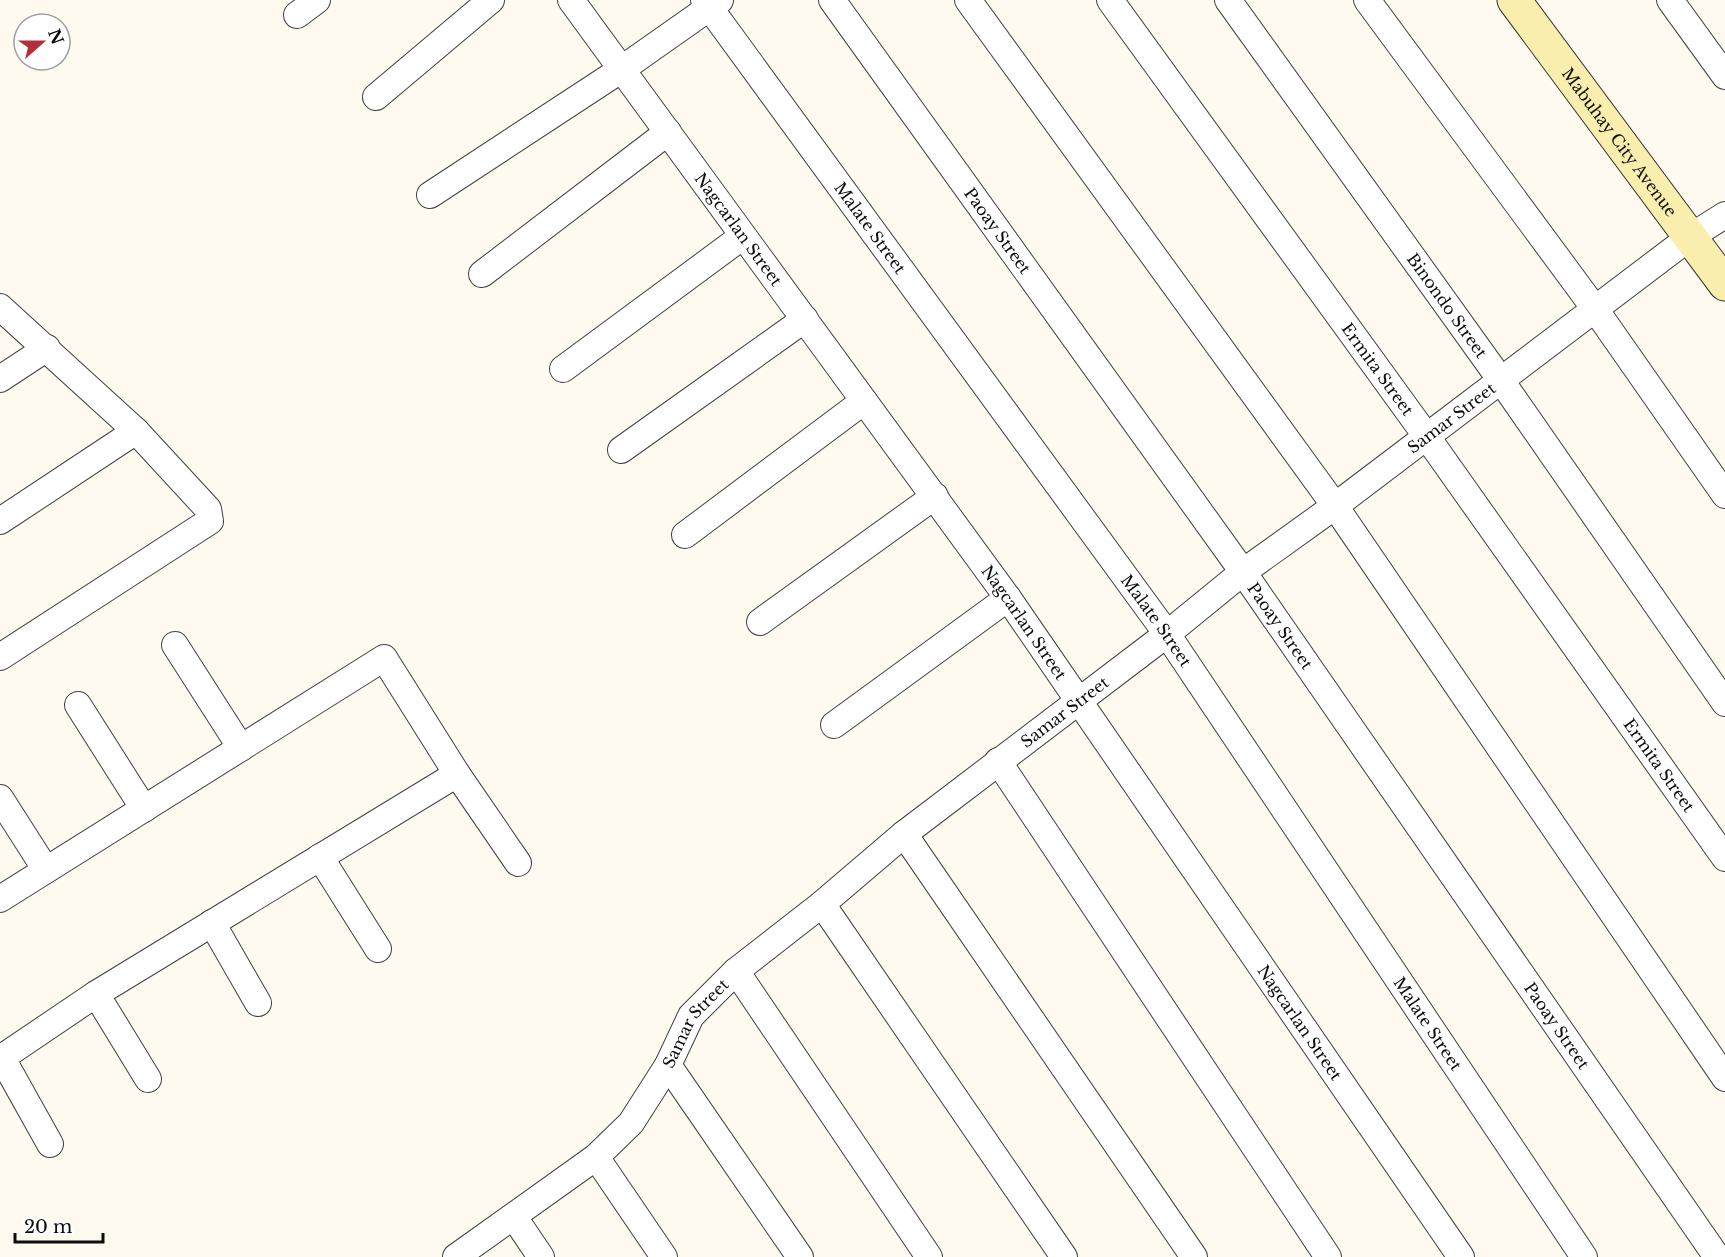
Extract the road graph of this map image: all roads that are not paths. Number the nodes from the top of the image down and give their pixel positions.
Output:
1 (491, 0) edge
2 (571, 0) edge
3 (832, 0) edge
4 (968, 0) edge
5 (1110, 0) edge
6 (1228, 0) edge
7 (1367, 0) edge
8 (1514, 0) edge
9 (1670, 0) edge
10 (711, 2) edge
11 (622, 69) junction
12 (1725, 75) edge
13 (376, 97) dead end
14 (668, 132) junction
15 (430, 195) dead end
16 (1725, 215) edge
17 (743, 236) junction
18 (1690, 237) junction
19 (482, 274) dead end
20 (1725, 284) edge
21 (0, 307) edge
22 (1595, 309) junction
23 (805, 319) junction
24 (47, 348) junction
25 (563, 369) dead end
26 (0, 379) edge
27 (1500, 379) junction
28 (864, 401) junction
29 (136, 432) junction
30 (1427, 437) junction
31 (621, 450) dead end
32 (1725, 495) edge
33 (935, 496) junction
34 (1335, 506) junction
35 (0, 521) edge
36 (685, 535) dead end
37 (1243, 572) junction
38 (1008, 598) junction
39 (760, 622) dead end
40 (1167, 634) junction
41 (175, 645) dead end
42 (0, 657) edge
43 (1079, 699) junction
44 (1725, 703) edge
45 (78, 705) dead end
46 (834, 725) dead end
47 (241, 748) junction
48 (998, 761) junction
49 (457, 774) junction
50 (0, 798) edge
51 (144, 809) junction
52 (904, 834) junction
53 (320, 857) junction
54 (1725, 858) edge
55 (518, 863) dead end
56 (46, 870) junction
57 (0, 899) edge
58 (822, 904) junction
59 (212, 923) junction
60 (378, 949) dead end
61 (736, 971) junction
62 (96, 994) junction
63 (258, 1002) dead end
64 (1, 1058) edge
65 (668, 1065) junction
66 (1725, 1078) edge
67 (148, 1079) dead end
68 (50, 1144) dead end
69 (596, 1157) junction
70 (514, 1217) junction
71 (456, 1257) edge
72 (541, 1257) edge
73 (664, 1257) edge
74 (800, 1257) edge
75 (929, 1257) edge
76 (1064, 1257) edge
77 (1194, 1257) edge
78 (1328, 1257) edge
79 (1461, 1257) edge
80 (1584, 1257) edge
81 (1717, 1257) edge

1 - 13 street
2 - 11 street, Nagcarlan Street
3 - 37 street, Paoay Street
4 - 34 street
5 - 30 street, Ermita Street
6 - 27 street, Binondo Street
7 - 22 street
8 - 18 street, Mabuhay City Avenue
9 - 12 street
10 - 11 street
10 - 40 street, Malate Street
11 - 14 street, Nagcarlan Street
11 - 15 street
14 - 17 street, Nagcarlan Street
14 - 19 street
16 - 18 street, Samar Street
17 - 23 street, Nagcarlan Street
17 - 25 street
18 - 20 street, Mabuhay City Avenue
18 - 22 street, Samar Street
21 - 24 street
22 - 27 street, Samar Street
22 - 32 street
23 - 28 street, Nagcarlan Street
23 - 31 street
24 - 26 street
24 - 29 street
27 - 30 street, Samar Street
27 - 44 street, Binondo Street
28 - 33 street, Nagcarlan Street
28 - 36 street
29 - 35 street
29 - 42 street
30 - 34 street, Samar Street
30 - 54 street, Ermita Street
33 - 38 street, Nagcarlan Street
33 - 39 street
34 - 37 street, Samar Street
34 - 66 street
37 - 40 street, Samar Street
37 - 81 street, Paoay Street
38 - 43 street, Nagcarlan Street
38 - 46 street
40 - 43 street, Samar Street
40 - 80 street, Malate Street
41 - 47 street
43 - 48 street, Samar Street
43 - 79 street, Nagcarlan Street
45 - 51 street
47 - 49 street
47 - 51 street
48 - 52 street, Samar Street
48 - 78 street
49 - 53 street
49 - 55 street
50 - 56 street
51 - 56 street
52 - 58 street, Samar Street
52 - 77 street
53 - 59 street
53 - 60 street
56 - 57 street
58 - 61 street, Samar Street
58 - 76 street
59 - 62 street
59 - 63 street
61 - 65 street, Samar Street
61 - 75 street
62 - 64 street
62 - 67 street
64 - 68 street
65 - 69 street, Samar Street
65 - 74 street
69 - 70 street, Samar Street
69 - 73 street
70 - 71 street, Samar Street
70 - 72 street

